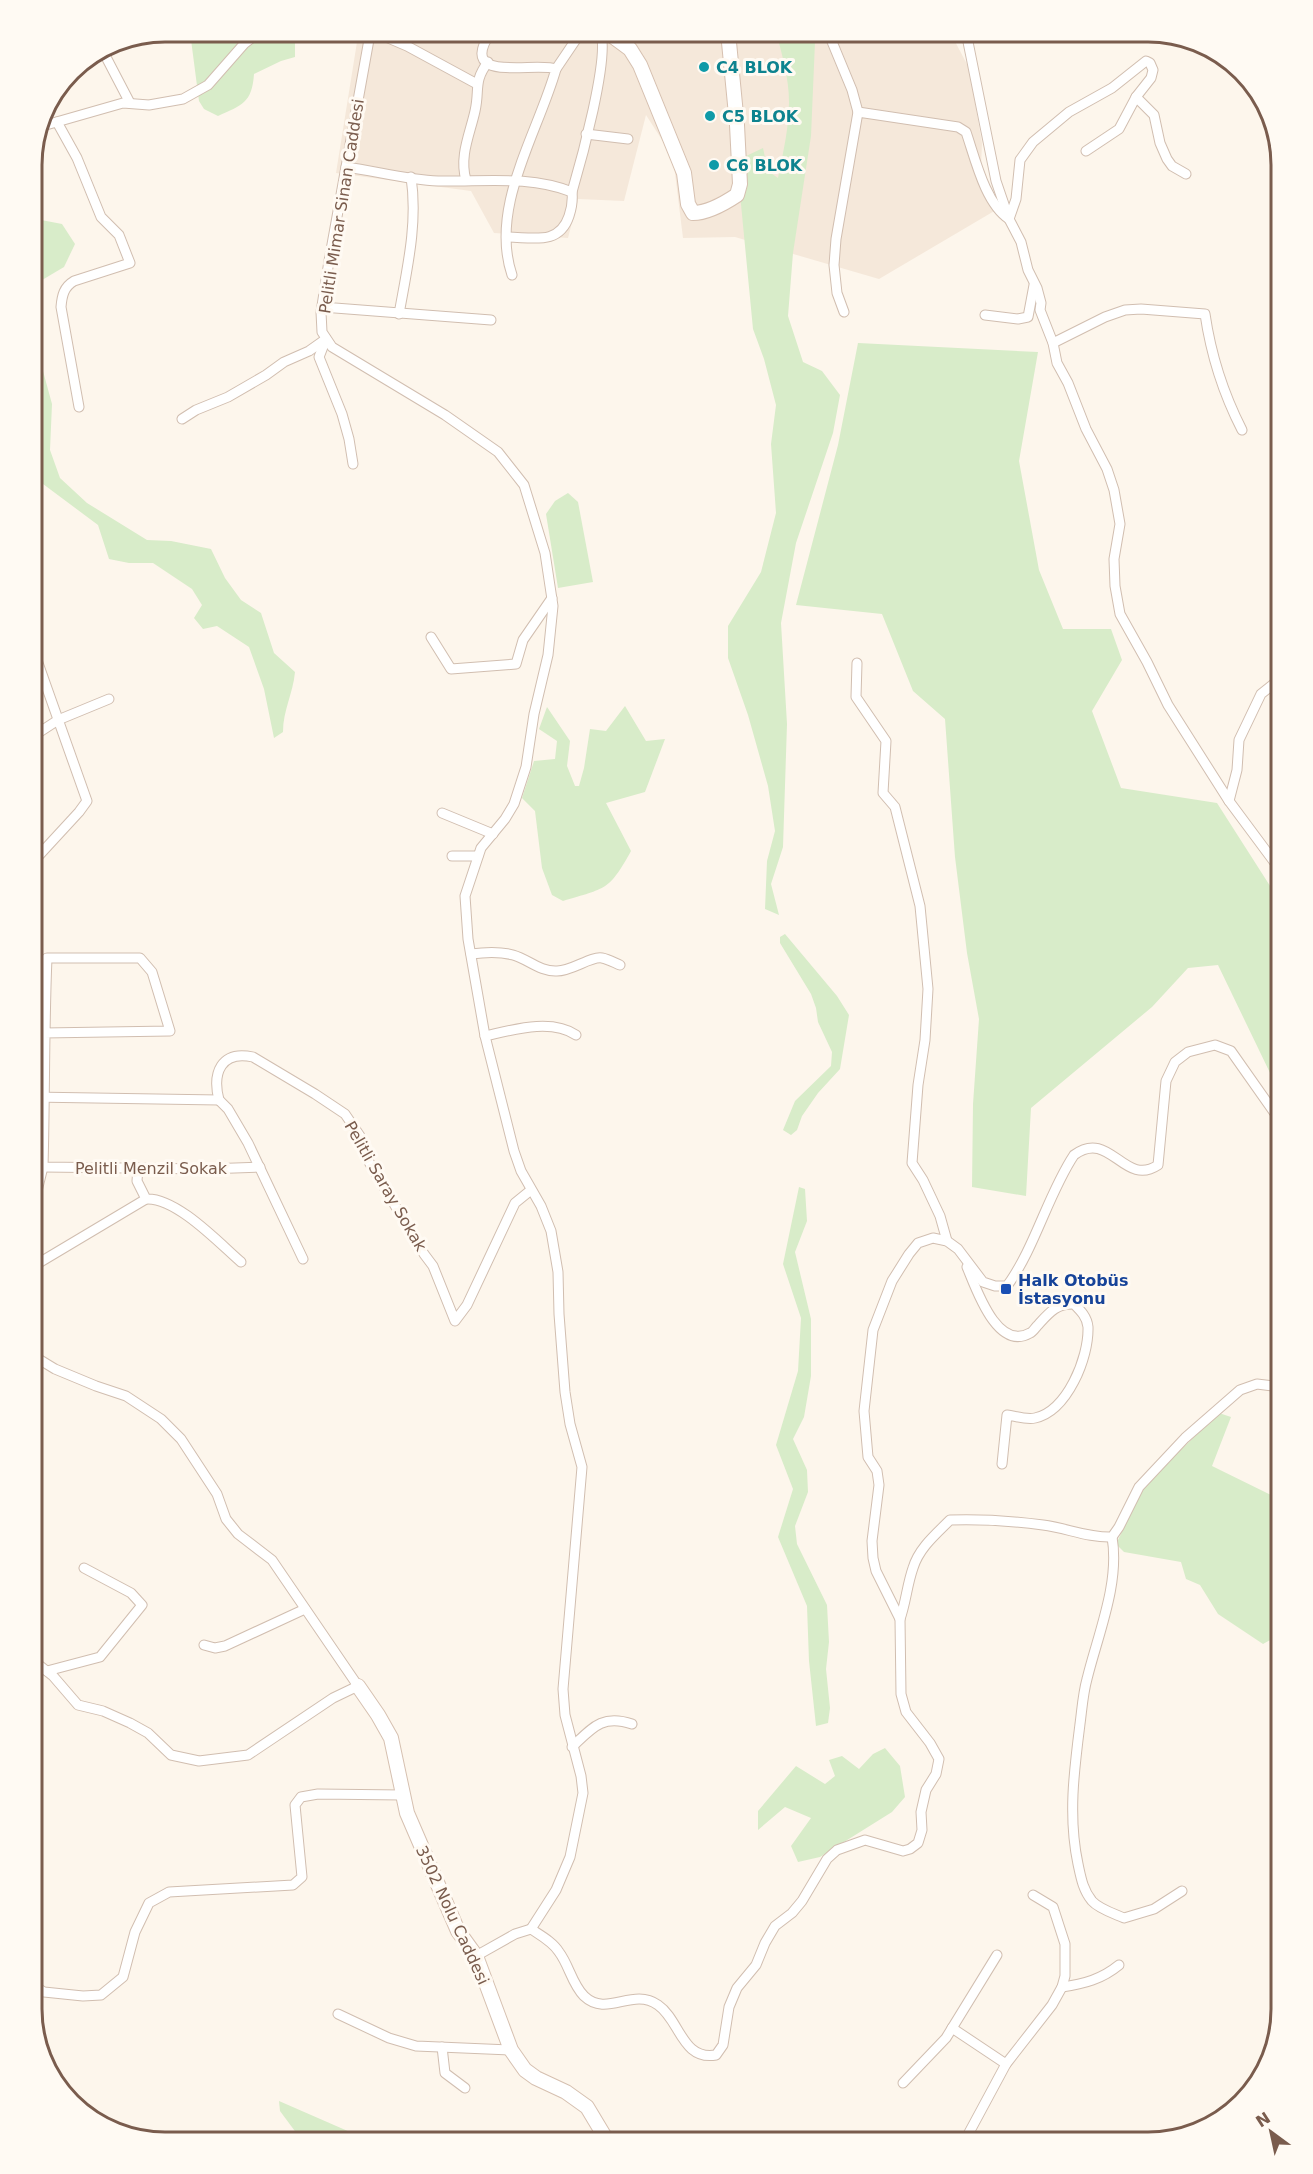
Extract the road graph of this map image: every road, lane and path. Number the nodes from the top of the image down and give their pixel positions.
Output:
1 (246, 42) edge
2 (368, 42) edge
3 (398, 42) edge
4 (485, 42) edge
5 (574, 42) edge
6 (604, 42) edge
7 (621, 42) edge
8 (729, 42) edge
9 (832, 42) edge
10 (968, 42) edge
11 (106, 57) dead end
12 (488, 62) junction
13 (556, 69) junction
14 (477, 84) junction
15 (1136, 98) junction
16 (130, 103) junction
17 (858, 112) junction
18 (57, 122) junction
19 (49, 124) edge
20 (586, 134) junction
21 (628, 139) dead end
22 (1086, 151) dead end
23 (346, 167) junction
24 (1186, 174) dead end
25 (411, 177) junction
26 (466, 180) junction
27 (514, 181) junction
28 (572, 192) junction
29 (1009, 219) junction
30 (507, 237) junction
31 (512, 275) dead end
32 (1035, 283) junction
33 (322, 307) junction
34 (844, 312) dead end
35 (399, 314) junction
36 (985, 315) dead end
37 (491, 320) dead end
38 (326, 339) junction
39 (1053, 342) junction
40 (79, 407) dead end
41 (182, 419) dead end
42 (1242, 430) dead end
43 (353, 464) dead end
44 (552, 598) junction
45 (431, 638) dead end
46 (857, 663) dead end
47 (42, 674) edge
48 (1271, 686) edge
49 (109, 699) dead end
50 (58, 720) junction
51 (42, 730) edge
52 (1229, 801) junction
53 (442, 813) dead end
54 (494, 834) junction
55 (42, 852) edge
56 (452, 856) dead end
57 (478, 856) junction
58 (1271, 858) edge
59 (471, 954) junction
60 (620, 965) dead end
61 (44, 1033) junction
62 (576, 1035) dead end
63 (485, 1036) junction
64 (42, 1098) edge
65 (45, 1098) junction
66 (219, 1100) junction
67 (1271, 1108) edge
68 (43, 1167) junction
69 (260, 1167) junction
70 (138, 1168) junction
71 (42, 1171) edge
72 (531, 1190) junction
73 (146, 1199) junction
74 (947, 1241) junction
75 (960, 1251) junction
76 (303, 1259) dead end
77 (42, 1261) edge
78 (241, 1262) dead end
79 (42, 1361) edge
80 (1271, 1385) edge
81 (1002, 1464) dead end
82 (1112, 1537) junction
83 (84, 1568) dead end
84 (305, 1609) junction
85 (900, 1619) junction
86 (204, 1645) dead end
87 (42, 1668) edge
88 (46, 1671) junction
89 (358, 1686) junction
90 (632, 1724) dead end
91 (572, 1748) junction
92 (402, 1795) junction
93 (1182, 1891) dead end
94 (1033, 1895) dead end
95 (531, 1929) junction
96 (997, 1954) dead end
97 (476, 1956) junction
98 (1119, 1965) dead end
99 (1062, 1987) junction
100 (42, 1991) edge
101 (338, 2014) dead end
102 (952, 2028) junction
103 (442, 2047) junction
104 (511, 2050) junction
105 (1006, 2064) junction
106 (903, 2083) dead end
107 (465, 2088) dead end
108 (602, 2132) edge
109 (969, 2132) edge

1 - 16 street
2 - 23 street, Pelitli Mimar Sinan Caddesi
3 - 14 street
4 - 12 street
5 - 13 street
6 - 20 street
7 - 8 street
9 - 17 street
10 - 29 street
11 - 16 street
12 - 13 street
12 - 14 street
13 - 27 street
14 - 26 street
15 - 22 street
15 - 24 street
15 - 29 street
16 - 18 street
17 - 29 street
17 - 34 street
18 - 19 street
18 - 40 street
20 - 21 street
20 - 28 street
23 - 25 street
23 - 33 street, Pelitli Mimar Sinan Caddesi
25 - 26 street
25 - 35 street
26 - 27 street
27 - 28 street
27 - 30 street
28 - 30 street
29 - 32 street
30 - 31 street
32 - 36 street
32 - 39 street
33 - 35 street
33 - 38 street, Pelitli Mimar Sinan Caddesi
35 - 37 street
38 - 41 street
38 - 43 street, Pelitli Mimar Sinan Caddesi
38 - 44 street
39 - 42 street
39 - 52 street
44 - 45 street
44 - 54 street
46 - 74 street
47 - 50 street
48 - 52 street
49 - 50 street
50 - 51 street
50 - 55 street
52 - 58 street
53 - 54 street
54 - 57 street
56 - 57 street
57 - 59 street
59 - 60 street
59 - 63 street
61 - 61 street
61 - 65 street
62 - 63 street
63 - 72 street
64 - 65 street
65 - 66 street
65 - 68 street
66 - 69 street
66 - 72 street, Pelitli Saray Sokak
67 - 75 street
68 - 70 street, Pelitli Menzil Sokak
68 - 71 street
69 - 70 street, Pelitli Menzil Sokak
69 - 76 street
70 - 73 street
72 - 91 street
73 - 77 street
73 - 78 street
74 - 75 street
74 - 85 street
75 - 81 street
79 - 84 street
80 - 82 street
82 - 85 street
82 - 93 street
83 - 88 street
84 - 86 street
84 - 89 street
85 - 95 street
87 - 88 street
88 - 89 street
89 - 92 street, 3502 Nolu Caddesi
90 - 91 street
91 - 95 street
92 - 97 street, 3502 Nolu Caddesi
92 - 100 street
94 - 99 street
95 - 97 street
96 - 102 street
97 - 104 street, 3502 Nolu Caddesi
98 - 99 street
99 - 105 street
101 - 103 street
102 - 105 street
102 - 106 street
103 - 104 street
103 - 107 street
104 - 108 street, 3502 Nolu Caddesi
105 - 109 street

